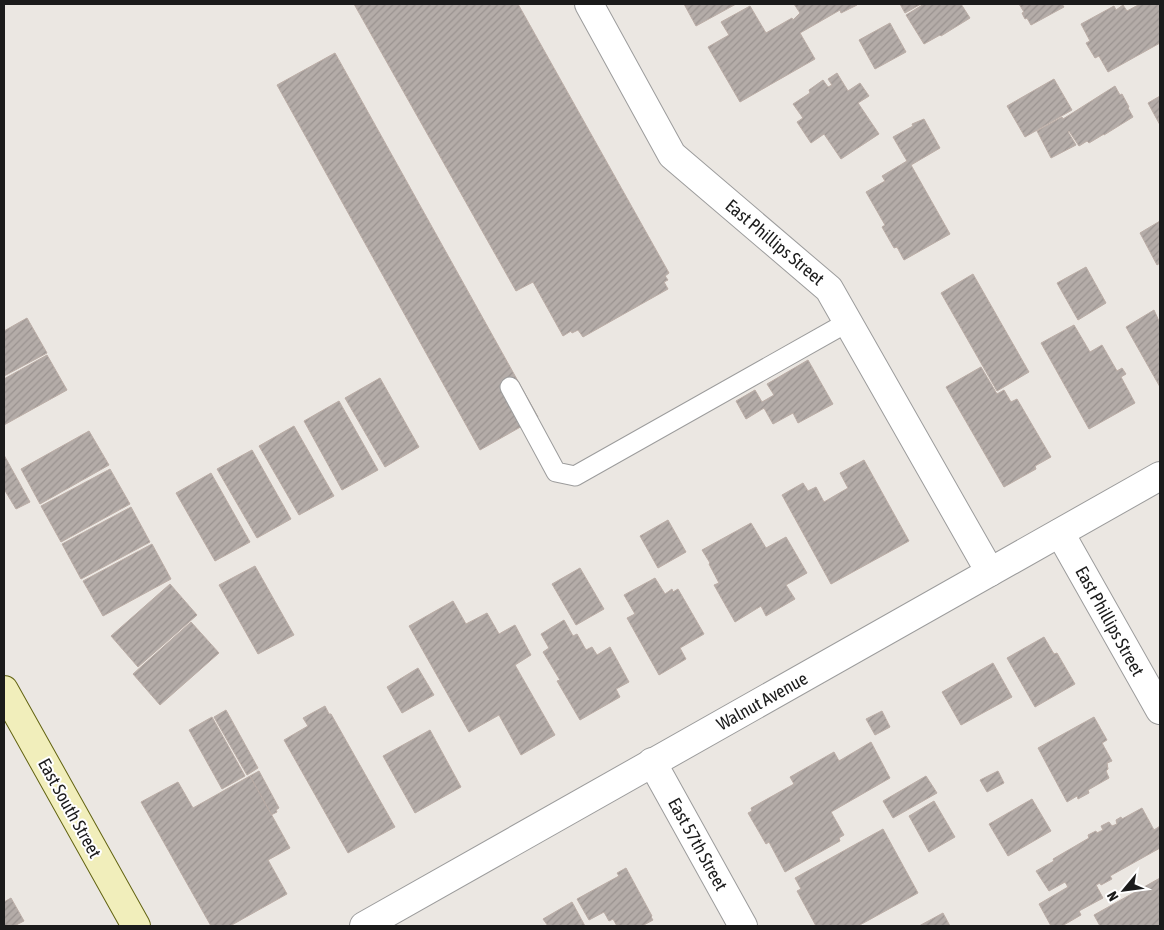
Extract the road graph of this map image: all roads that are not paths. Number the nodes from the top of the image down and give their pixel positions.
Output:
1 (588, 4) edge
2 (848, 322) junction
3 (510, 387) dead end
4 (1160, 476) edge
5 (1060, 533) junction
6 (990, 572) junction
7 (4, 690) edge
8 (1160, 710) edge
9 (652, 762) junction
10 (136, 926) edge
11 (364, 926) edge
12 (743, 926) edge

1 - 2 street, East Phillips Street
2 - 3 lane
2 - 6 street, East Phillips Street
4 - 5 street, Walnut Avenue
5 - 6 street, Walnut Avenue
5 - 8 street, East Phillips Street
6 - 9 street, Walnut Avenue
7 - 10 main road, East South Street
9 - 11 street, Walnut Avenue
9 - 12 street, East 57th Street

